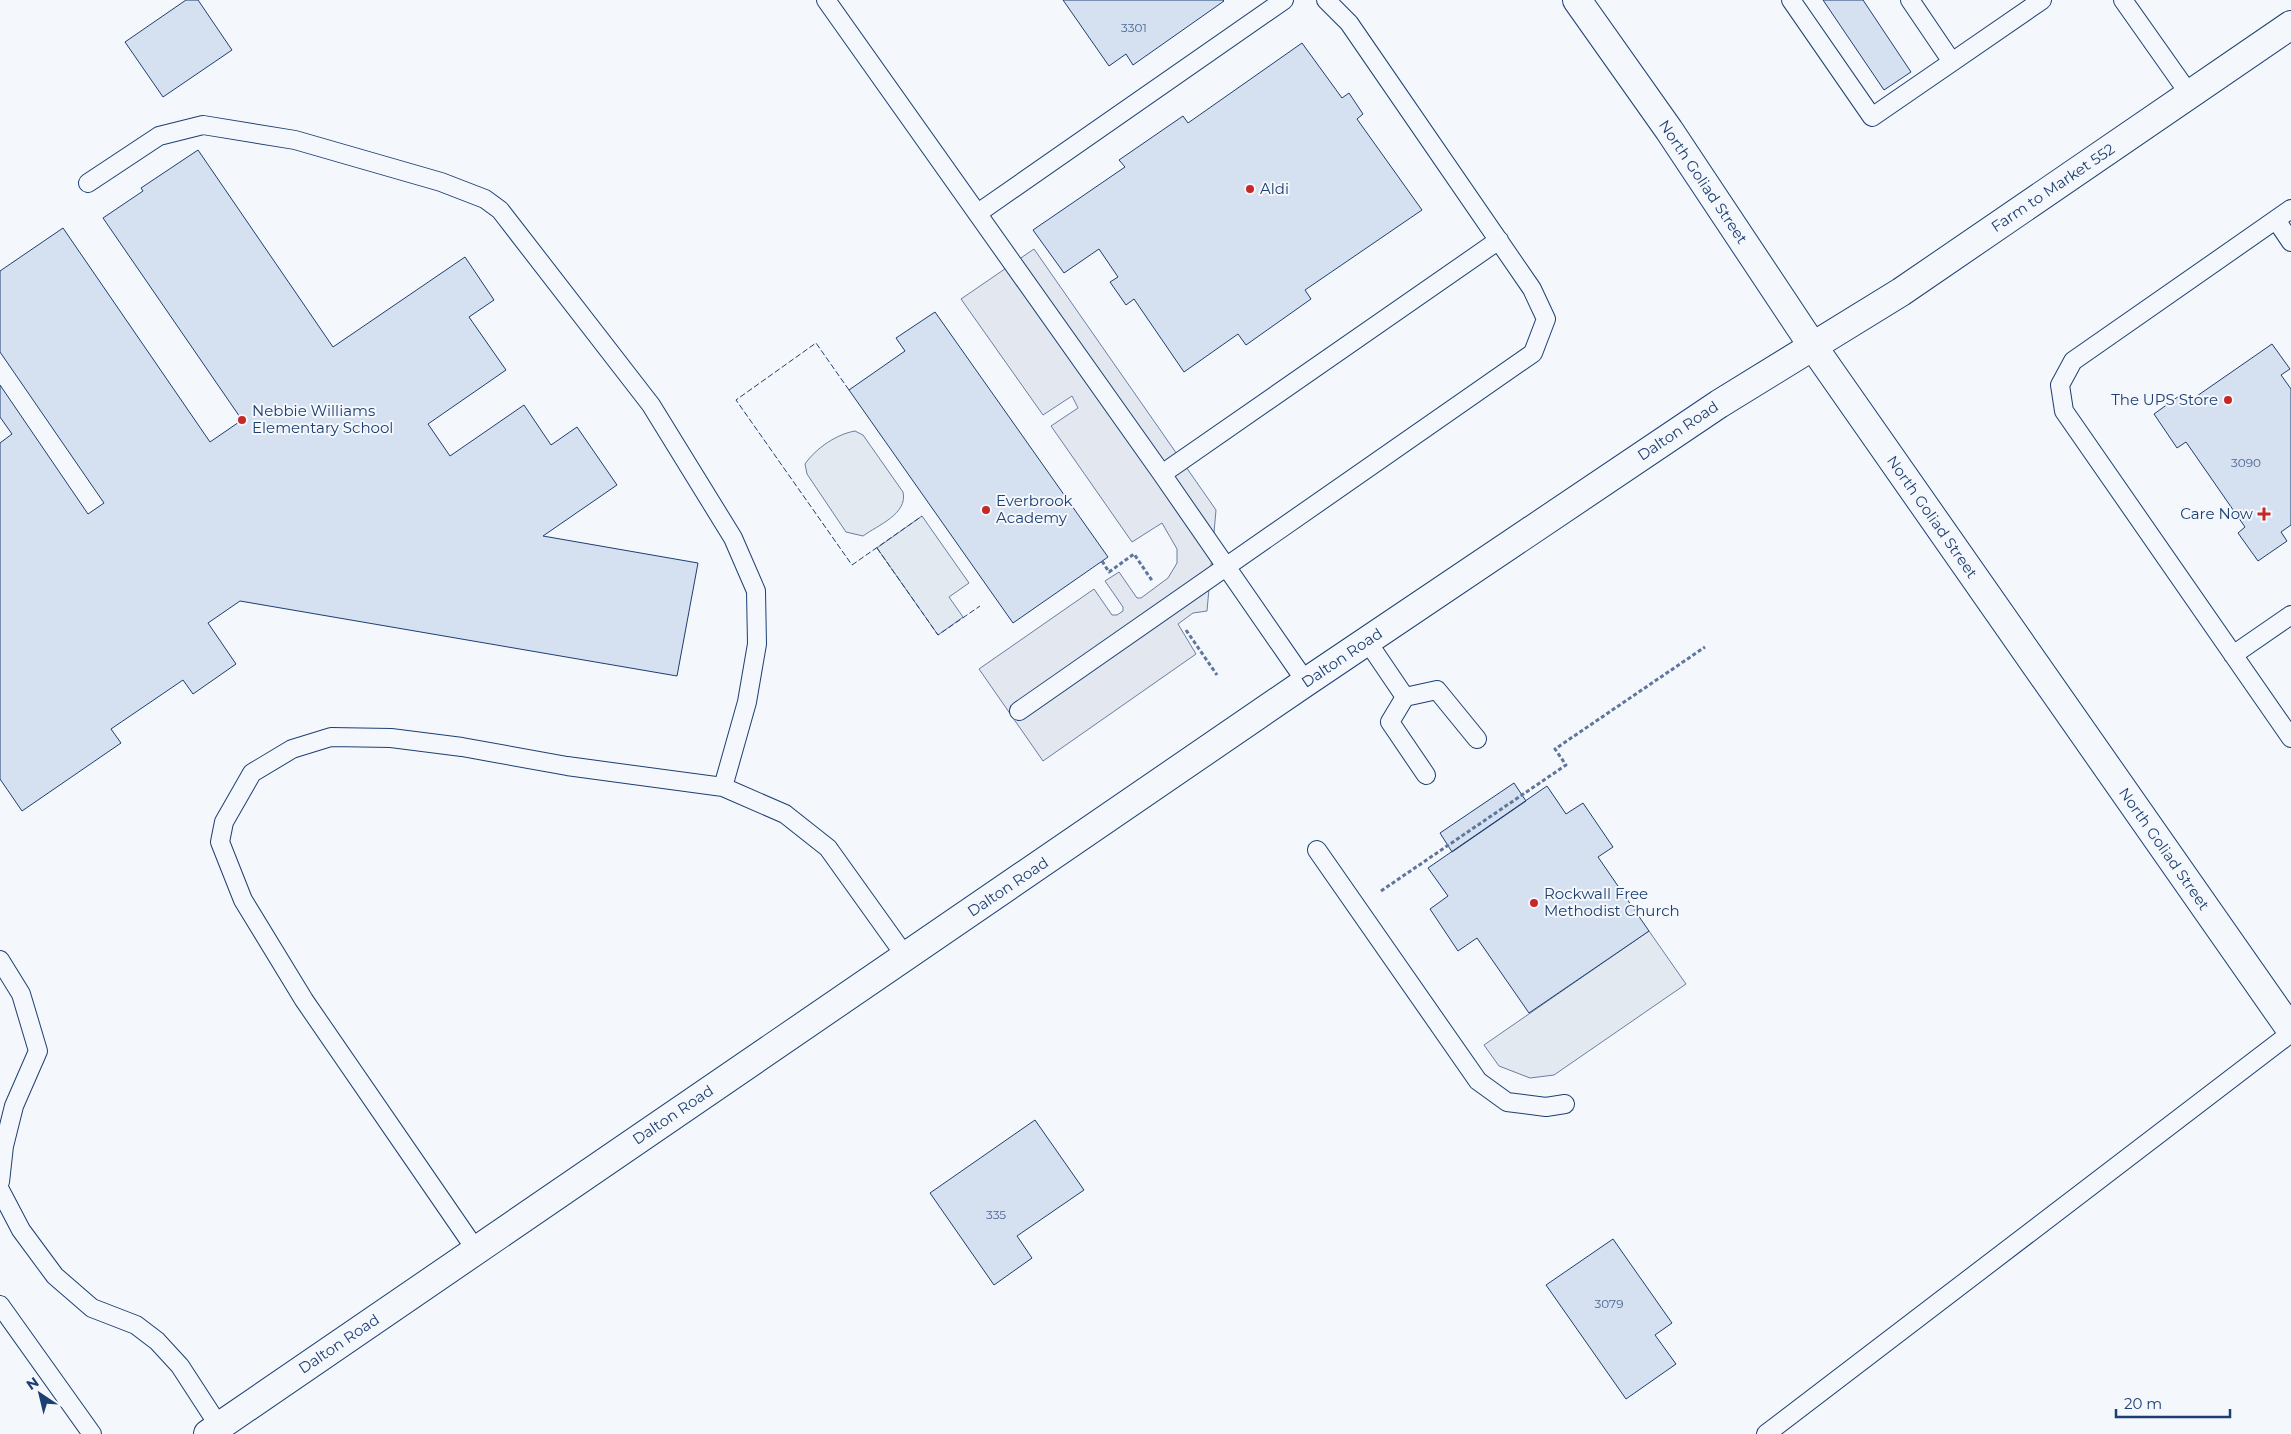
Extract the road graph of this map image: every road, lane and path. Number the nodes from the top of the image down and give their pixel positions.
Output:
1 (826, 0) edge
2 (1284, 0) edge
3 (1326, 0) edge
4 (1577, 0) edge
5 (1791, 0) edge
6 (1910, 0) edge
7 (2042, 0) edge
8 (2122, 0) edge
9 (2291, 25) edge
10 (1952, 62) junction
11 (2190, 95) junction
12 (88, 182) dead end
13 (2291, 209) edge
14 (978, 213) junction
15 (2276, 220) junction
16 (1499, 240) junction
17 (2291, 242) edge
18 (1812, 345) junction
19 (1162, 474) junction
20 (1226, 566) junction
21 (2291, 615) edge
22 (1367, 641) junction
23 (1705, 647) dead end
24 (2234, 655) junction
25 (1306, 682) junction
26 (1405, 697) junction
27 (1019, 711) dead end
28 (2291, 738) edge
29 (1477, 739) dead end
30 (1426, 776) dead end
31 (723, 787) junction
32 (1318, 850) dead end
33 (1357, 907) junction
34 (906, 957) junction
35 (0, 960) edge
36 (2291, 1032) edge
37 (1565, 1104) dead end
38 (0, 1182) edge
39 (0, 1190) edge
40 (476, 1250) junction
41 (0, 1305) edge
42 (214, 1430) edge
43 (92, 1434) edge
44 (1766, 1434) edge

1 - 14 lane
2 - 14 lane
3 - 16 lane
4 - 18 street, North Goliad Street
5 - 10 lane
6 - 10 lane
7 - 10 lane
8 - 11 lane
9 - 11 street, Farm to Market 552
11 - 18 street, Farm to Market 552
12 - 31 lane
13 - 15 lane
14 - 19 lane
15 - 17 lane
15 - 24 lane
16 - 19 lane
16 - 20 lane
18 - 22 street, Dalton Road
18 - 36 street, North Goliad Street
19 - 20 lane
20 - 25 lane
20 - 27 lane
21 - 24 lane
22 - 25 street, Dalton Road
22 - 26 lane
23 - 33 path
24 - 28 lane
25 - 34 street, Dalton Road
26 - 29 lane
26 - 30 lane
31 - 34 lane
31 - 40 lane
32 - 33 lane
33 - 37 lane
34 - 40 street, Dalton Road
35 - 38 lane
36 - 44 lane
39 - 42 lane
40 - 42 street, Dalton Road
41 - 43 lane

